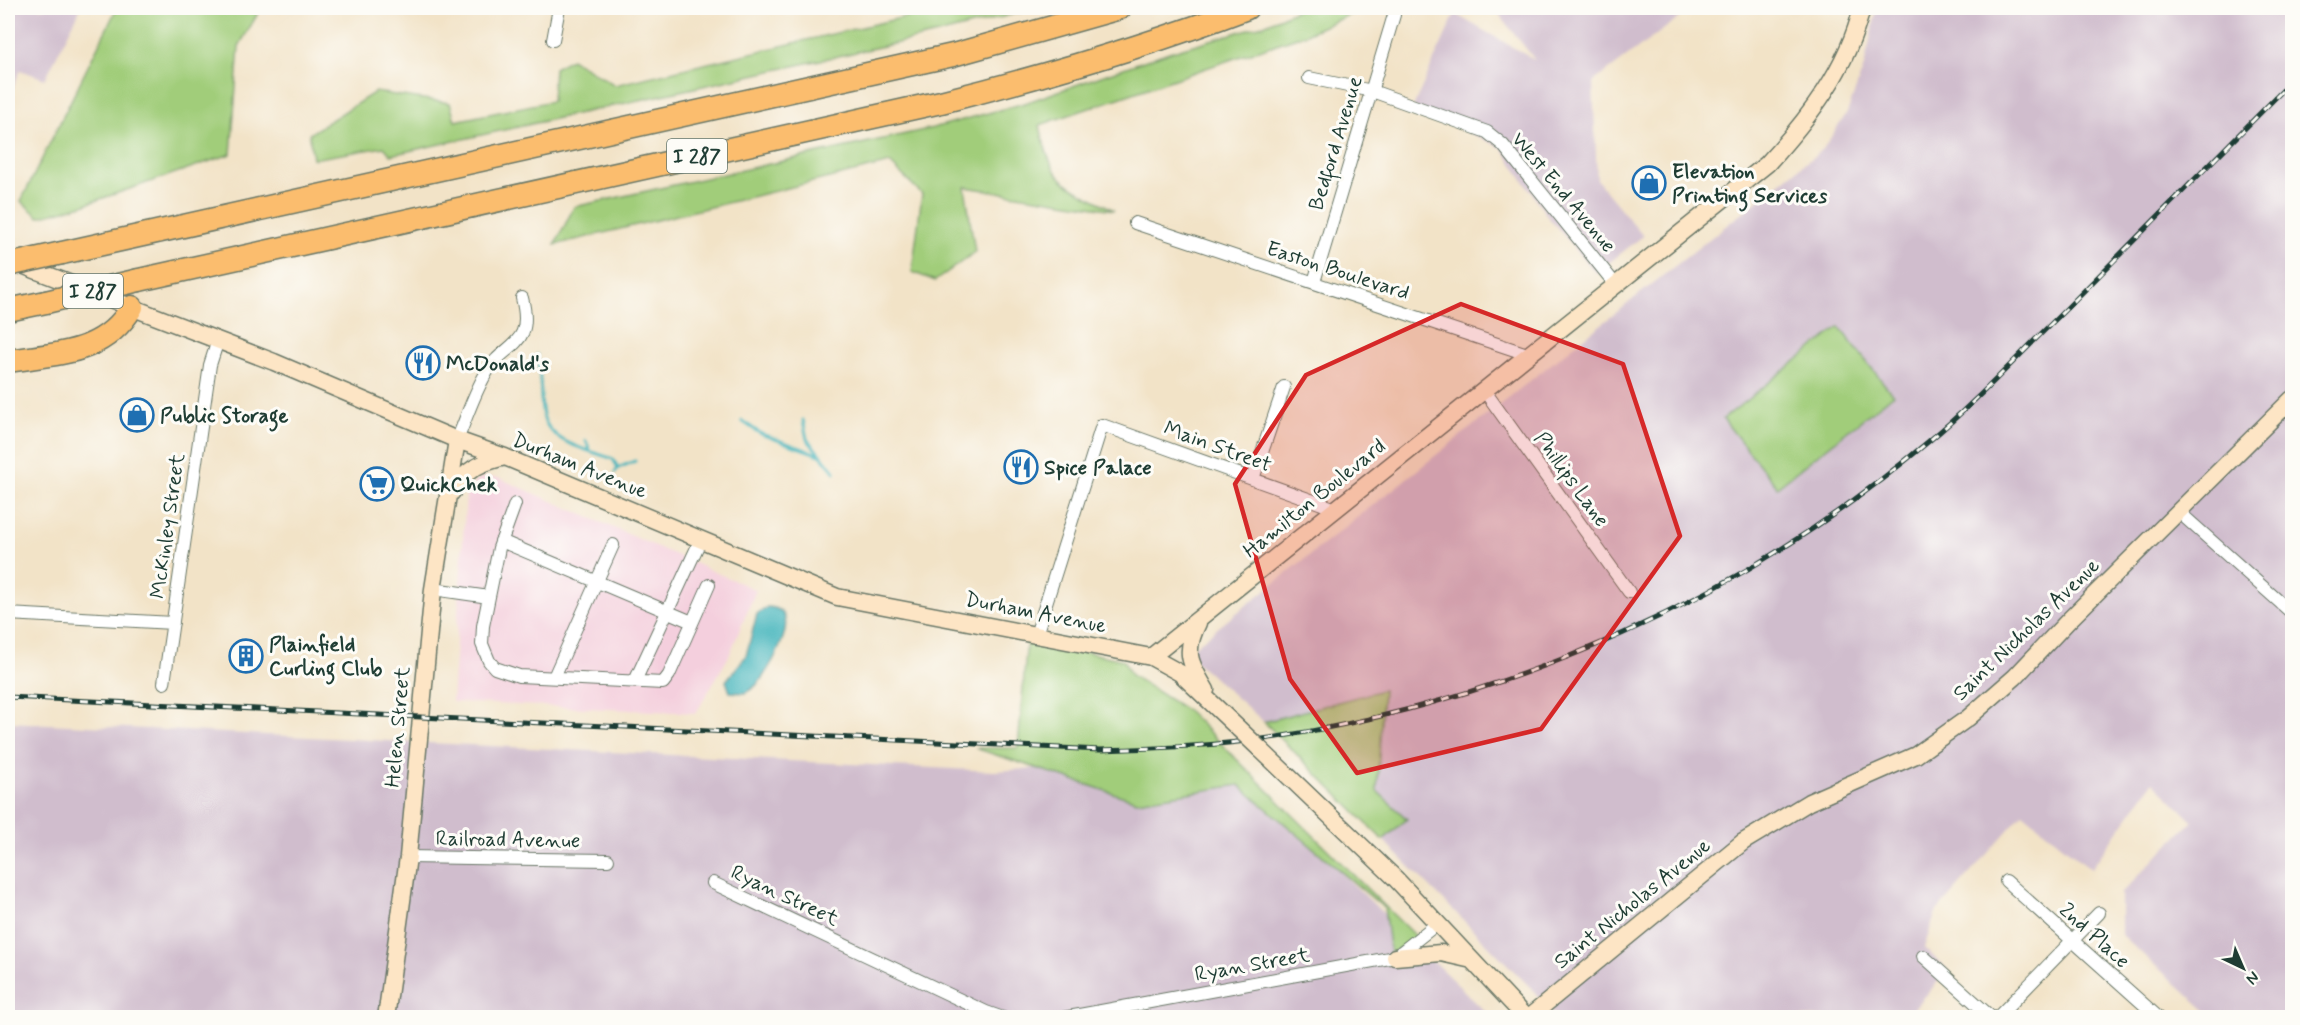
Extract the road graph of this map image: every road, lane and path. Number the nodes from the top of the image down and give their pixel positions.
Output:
1 (559, 8) edge
2 (1120, 8) edge
3 (1247, 8) edge
4 (1862, 8) edge
5 (1394, 15) dead end
6 (553, 40) dead end
7 (1308, 78) dead end
8 (1372, 91) junction
9 (1135, 223) dead end
10 (8, 260) edge
11 (8, 265) edge
12 (1314, 282) junction
13 (1615, 284) junction
14 (522, 298) dead end
15 (132, 307) junction
16 (8, 310) edge
17 (218, 340) junction
18 (1527, 354) junction
19 (8, 361) edge
20 (1284, 387) dead end
21 (1484, 390) junction
22 (2292, 399) edge
23 (457, 440) junction
24 (505, 457) junction
25 (1253, 479) junction
26 (448, 498) junction
27 (515, 504) dead end
28 (1336, 509) junction
29 (2179, 512) junction
30 (701, 539) junction
31 (501, 541) junction
32 (614, 545) dead end
33 (597, 582) junction
34 (709, 585) dead end
35 (433, 589) junction
36 (1629, 592) dead end
37 (489, 597) junction
38 (667, 611) junction
39 (2292, 613) edge
40 (8, 614) edge
41 (1202, 617) junction
42 (693, 622) junction
43 (173, 623) junction
44 (1036, 635) junction
45 (1151, 657) junction
46 (554, 677) junction
47 (635, 681) junction
48 (164, 683) dead end
49 (1220, 711) junction
50 (408, 857) junction
51 (608, 860) dead end
52 (2006, 881) dead end
53 (713, 883) dead end
54 (2099, 913) dead end
55 (1438, 923) junction
56 (2073, 941) junction
57 (1923, 956) dead end
58 (1395, 957) junction
59 (1472, 960) junction
60 (386, 1017) edge
61 (1003, 1017) edge
62 (1070, 1017) edge
63 (1527, 1017) edge
64 (1992, 1017) edge
65 (1997, 1017) edge
66 (2159, 1017) edge

1 - 6 street
2 - 11 highway, I 287, bridge
3 - 16 highway, I 287, bridge
4 - 13 street, Hamilton Boulevard
5 - 8 street, Bedford Avenue
7 - 8 street, West End Avenue
8 - 12 street, Bedford Avenue
8 - 13 street, West End Avenue
9 - 12 street, Easton Boulevard
10 - 15 street, Durham Avenue
12 - 18 street, Easton Boulevard
13 - 18 street, Hamilton Boulevard
14 - 23 street
15 - 17 street, Durham Avenue
15 - 19 highway
17 - 23 street, Durham Avenue
17 - 43 street, McKinley Street
18 - 21 street, Hamilton Boulevard
20 - 25 street
21 - 28 street, Hamilton Boulevard
21 - 36 street, Phillips Lane
22 - 29 street, Saint Nicholas Avenue
23 - 24 street, Durham Avenue
23 - 26 street, Helen Street
24 - 26 street
24 - 30 street, Durham Avenue
25 - 28 street, Main Street
25 - 44 street, Main Street
26 - 35 street, Helen Street
27 - 31 street
28 - 41 street, Hamilton Boulevard
29 - 39 street
29 - 63 street, Saint Nicholas Avenue
30 - 38 street
30 - 44 street, Durham Avenue
31 - 33 street
31 - 37 street
32 - 33 street
33 - 38 street
33 - 46 street
34 - 42 street
35 - 37 street
35 - 50 street, Helen Street
37 - 46 street
38 - 42 street
38 - 47 street
40 - 43 street
41 - 45 street, Hamilton Boulevard
41 - 49 street
42 - 47 street
43 - 48 street, McKinley Street
44 - 45 street, Durham Avenue
45 - 49 street
46 - 47 street
49 - 55 street, bridge
50 - 51 street, Railroad Avenue
50 - 60 street, Helen Street
52 - 56 street, 2nd Place
53 - 61 street, Ryan Street
54 - 56 street
55 - 58 street, Ryan Street
55 - 59 street
56 - 65 street
56 - 66 street, 2nd Place
57 - 64 street
58 - 59 street
58 - 62 street, Ryan Street
59 - 63 street

